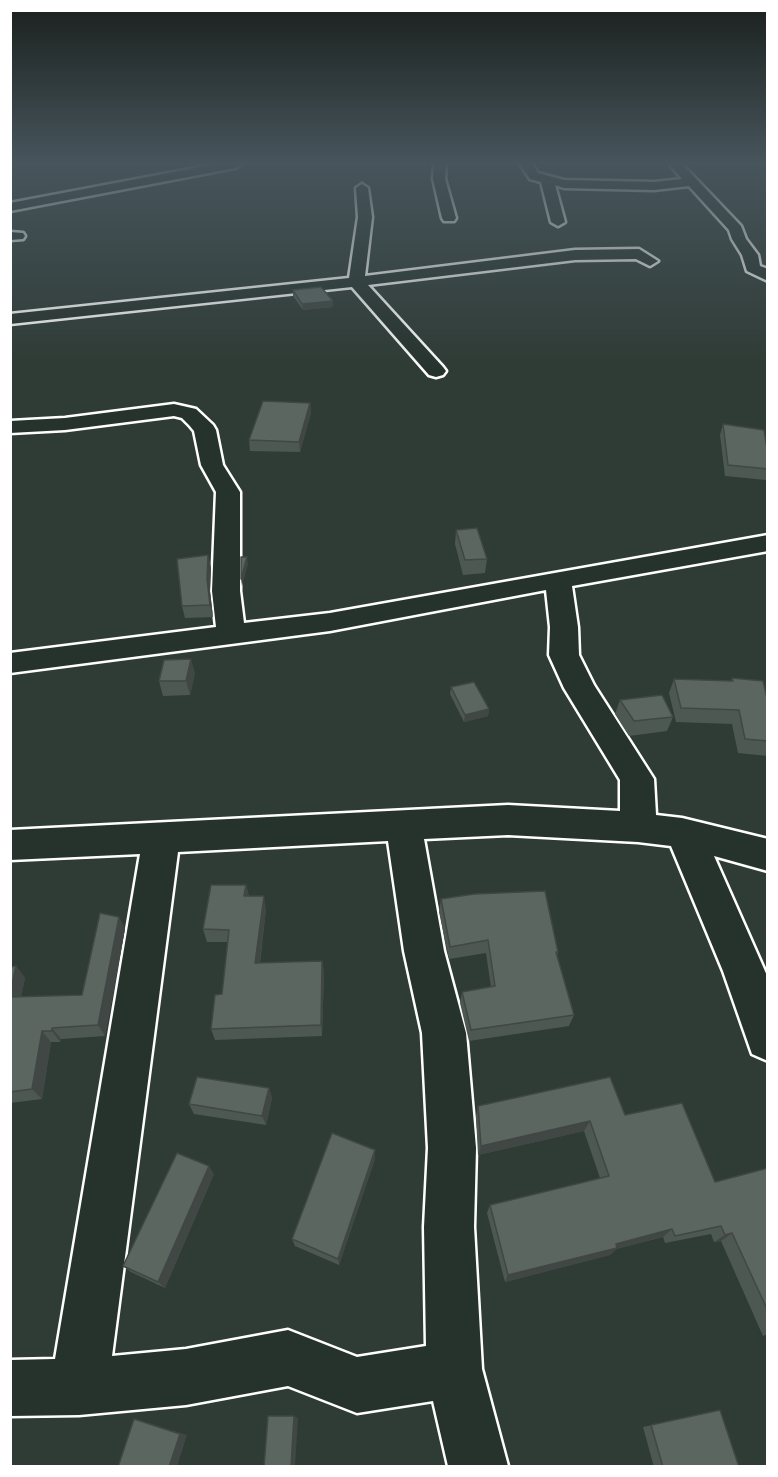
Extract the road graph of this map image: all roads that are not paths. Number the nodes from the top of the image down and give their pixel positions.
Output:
1 (363, 233) edge
2 (737, 233) edge
3 (650, 261) dead end
4 (768, 276) edge
5 (356, 282) junction
6 (10, 319) edge
7 (436, 371) dead end
8 (10, 427) edge
9 (768, 543) edge
10 (558, 580) junction
11 (231, 635) junction
12 (10, 663) edge
13 (404, 826) junction
14 (638, 827) junction
15 (682, 833) junction
16 (161, 838) junction
17 (10, 845) edge
18 (768, 855) edge
19 (768, 1040) edge
20 (454, 1369) junction
21 (79, 1387) junction
22 (10, 1388) edge
23 (478, 1467) edge

1 - 5 street
2 - 4 street
3 - 5 street
5 - 6 street
5 - 7 street
8 - 11 street
9 - 10 street
10 - 11 street
10 - 14 street
11 - 12 street
13 - 14 street
13 - 16 street
13 - 20 street
14 - 15 street
15 - 18 street
15 - 19 street
16 - 17 street
16 - 21 street
20 - 21 street
20 - 23 street
21 - 22 street

